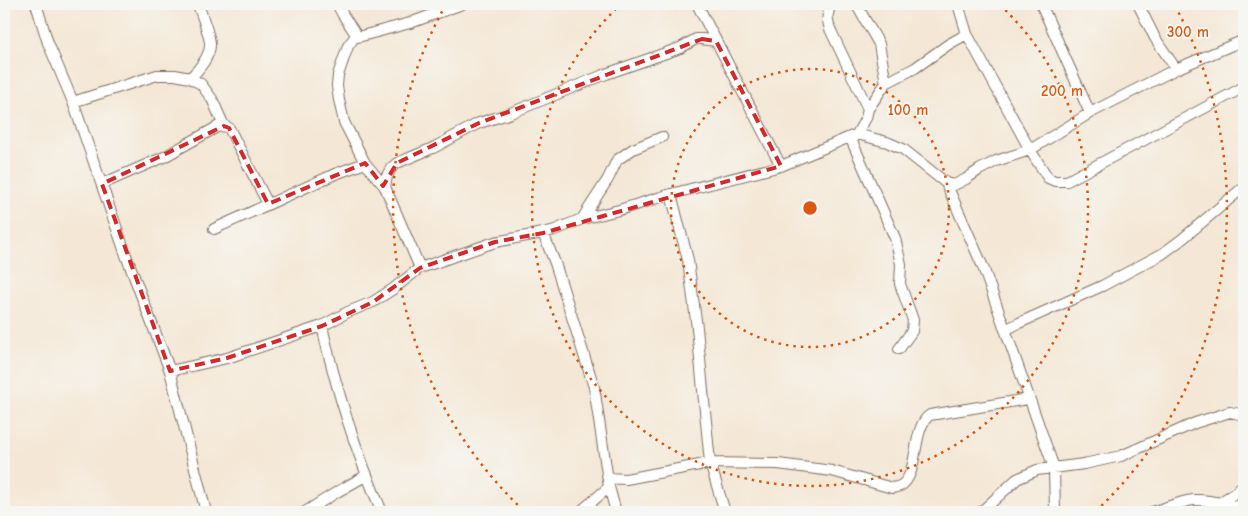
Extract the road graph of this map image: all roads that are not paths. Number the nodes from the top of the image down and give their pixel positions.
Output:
1 (36, 4) edge
2 (198, 4) edge
3 (338, 4) edge
4 (462, 4) edge
5 (697, 4) edge
6 (832, 4) edge
7 (856, 4) edge
8 (958, 4) edge
9 (1041, 4) edge
10 (1138, 4) edge
11 (705, 19) junction
12 (967, 34) junction
13 (357, 36) junction
14 (696, 39) junction
15 (1244, 40) edge
16 (716, 41) junction
17 (1176, 69) junction
18 (190, 78) junction
19 (886, 83) junction
20 (1244, 87) edge
21 (73, 102) junction
22 (868, 109) junction
23 (1090, 113) junction
24 (224, 126) junction
25 (853, 136) junction
26 (662, 137) dead end
27 (1030, 150) junction
28 (365, 163) junction
29 (781, 166) junction
30 (946, 183) junction
31 (102, 184) junction
32 (385, 188) junction
33 (1244, 189) edge
34 (671, 194) junction
35 (268, 204) junction
36 (582, 219) junction
37 (214, 229) dead end
38 (543, 233) junction
39 (420, 268) junction
40 (322, 326) junction
41 (1005, 330) junction
42 (899, 349) dead end
43 (170, 371) junction
44 (1028, 398) junction
45 (1244, 415) edge
46 (710, 463) junction
47 (1054, 468) junction
48 (367, 476) junction
49 (609, 483) junction
50 (1244, 484) edge
51 (1219, 503) junction
52 (1244, 508) edge
53 (206, 512) edge
54 (305, 512) edge
55 (382, 512) edge
56 (580, 512) edge
57 (616, 512) edge
58 (725, 512) edge
59 (981, 512) edge
60 (1055, 512) edge
61 (1152, 512) edge

1 - 21 street
2 - 18 street
3 - 13 street
4 - 13 street
5 - 11 street
6 - 22 street
7 - 19 street
8 - 12 street
9 - 23 street
10 - 17 street
11 - 14 street
11 - 16 street
12 - 19 street
12 - 27 street
13 - 28 street
14 - 16 street
14 - 32 street
15 - 17 street
16 - 29 street
17 - 23 street
18 - 21 street
18 - 24 street
19 - 22 street
20 - 27 street
21 - 31 street
22 - 25 street
23 - 27 street
24 - 31 street
24 - 35 street
25 - 29 street
25 - 30 street
25 - 42 street
26 - 36 street
27 - 30 street
28 - 32 street
28 - 35 street
29 - 34 street
30 - 41 street
31 - 43 street
32 - 39 street
33 - 41 street
34 - 36 street
34 - 46 street
35 - 37 street
36 - 38 street
38 - 39 street
38 - 49 street
39 - 40 street
40 - 43 street
40 - 48 street
41 - 44 street
43 - 53 street
44 - 46 street
44 - 47 street
45 - 47 street
46 - 49 street
46 - 58 street
47 - 59 street
47 - 60 street
48 - 54 street
48 - 55 street
49 - 56 street
49 - 57 street
50 - 51 street
51 - 52 street
51 - 61 street

